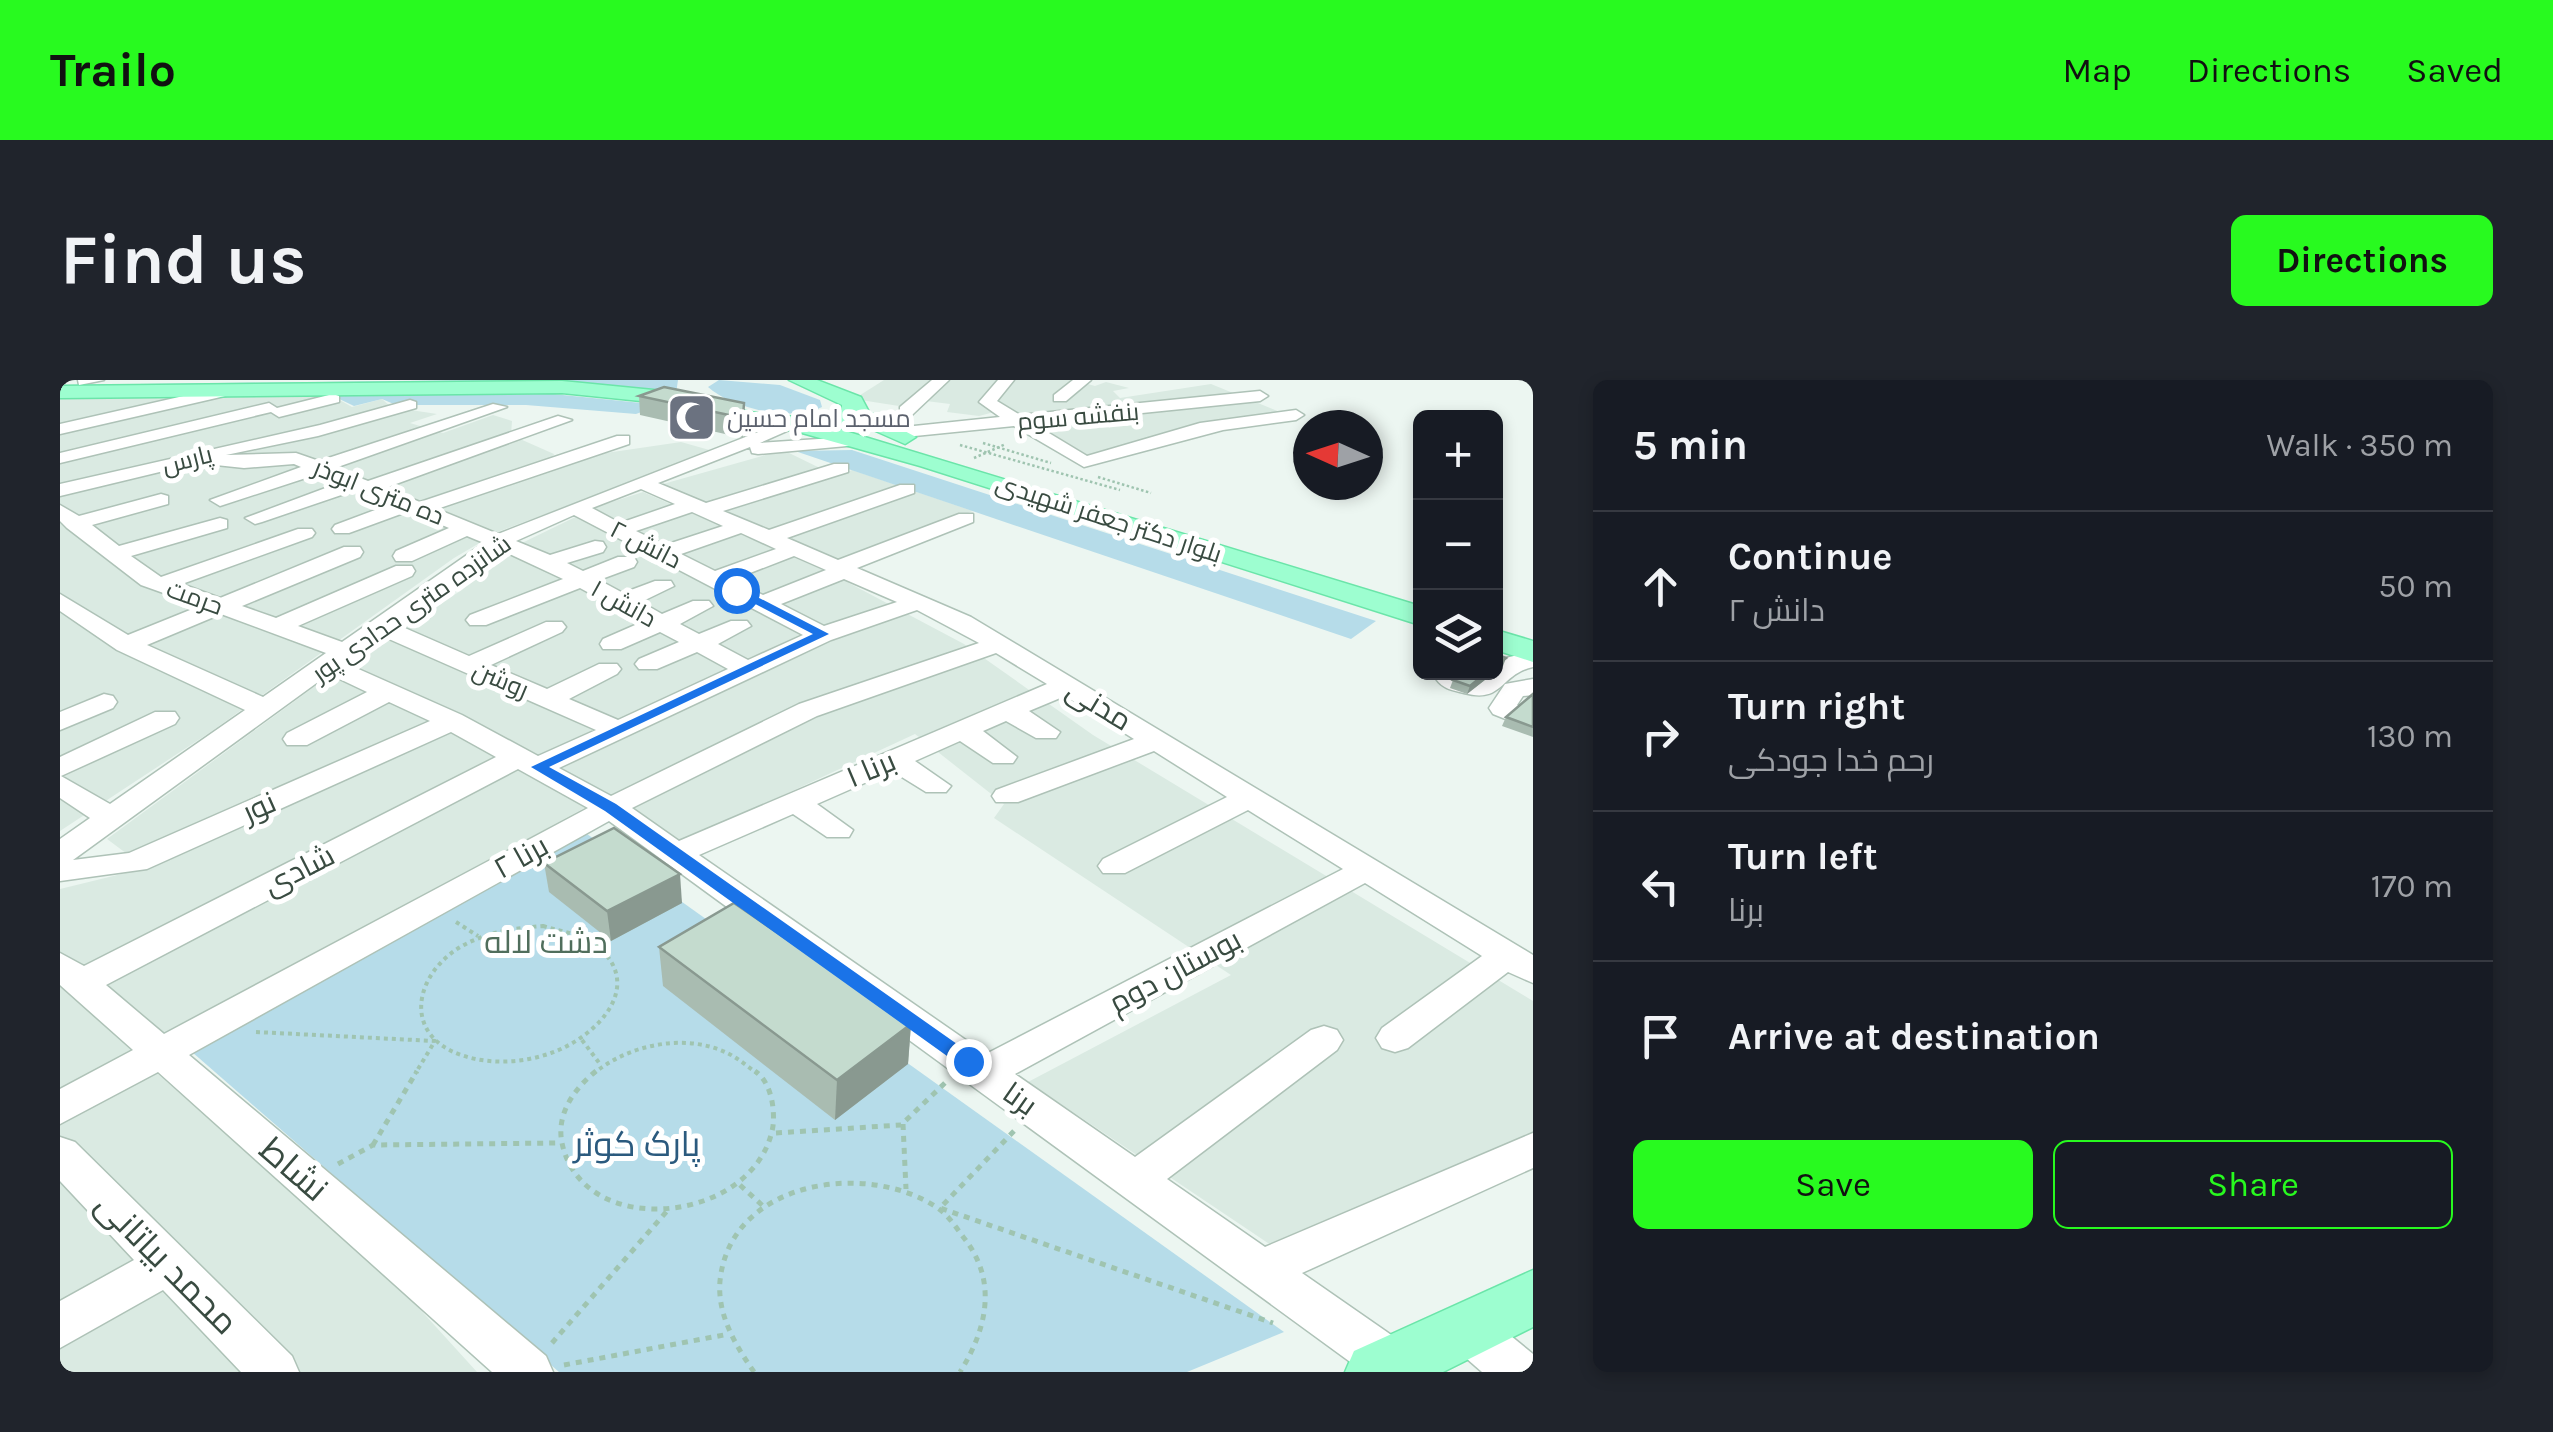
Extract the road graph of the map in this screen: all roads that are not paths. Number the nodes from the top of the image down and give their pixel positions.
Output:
1 (272, 380) edge
2 (799, 380) edge
3 (941, 380) edge
4 (1006, 380) edge
5 (1083, 380) edge
6 (1229, 380) edge
7 (68, 388) edge
8 (1151, 389) dead end
9 (235, 390) junction
10 (679, 390) edge
11 (1260, 396) junction
12 (333, 398) dead end
13 (1060, 398) junction
14 (1042, 399) dead end
15 (1023, 400) dead end
16 (979, 403) junction
17 (410, 406) dead end
18 (499, 407) dead end
19 (938, 408) dead end
20 (274, 410) junction
21 (857, 419) junction
22 (564, 420) dead end
23 (1019, 422) junction
24 (795, 424) joint
25 (1222, 425) junction
26 (916, 426) junction
27 (60, 429) edge
28 (316, 430) junction
29 (743, 437) junction
30 (624, 440) dead end
31 (1051, 442) junction
32 (194, 457) junction
33 (60, 458) edge
34 (305, 462) junction
35 (244, 463) junction
36 (841, 468) dead end
37 (190, 480) dead end
38 (642, 483) junction
39 (362, 485) junction
40 (907, 489) dead end
41 (60, 490) edge
42 (161, 500) dead end
43 (220, 500) dead end
44 (416, 506) junction
45 (576, 508) junction
46 (699, 508) junction
47 (67, 518) edge
48 (254, 518) dead end
49 (966, 518) dead end
50 (220, 524) dead end
51 (742, 526) junction
52 (469, 527) junction
53 (342, 529) dead end
54 (619, 530) junction
55 (305, 533) dead end
56 (767, 538) junction
57 (502, 540) junction
58 (596, 547) dead end
59 (794, 549) junction
60 (352, 552) dead end
61 (663, 553) junction
62 (114, 554) junction
63 (549, 562) junction
64 (626, 562) dead end
65 (840, 570) junction
66 (714, 579) junction
67 (582, 580) junction
68 (160, 584) junction
69 (662, 586) dead end
70 (1413, 597) edge
71 (621, 602) junction
72 (916, 603) junction
73 (761, 604) junction
74 (220, 606) junction
75 (701, 606) dead end
76 (63, 608) edge
77 (1413, 614) edge
78 (478, 620) dead end
79 (661, 624) junction
80 (1503, 624) edge
81 (277, 626) junction
82 (738, 626) dead end
83 (383, 627) junction
84 (554, 628) dead end
85 (822, 634) junction
86 (1533, 634) edge
87 (1503, 643) edge
88 (697, 644) junction
89 (999, 644) junction
90 (126, 645) junction
91 (1533, 656) edge
92 (338, 659) junction
93 (648, 664) dead end
94 (469, 666) junction
95 (744, 668) junction
96 (1503, 670) edge
97 (1450, 680) edge
98 (1493, 680) edge
99 (1067, 685) junction
100 (1533, 687) edge
101 (388, 692) junction
102 (548, 700) junction
103 (104, 702) dead end
104 (266, 709) junction
105 (1008, 710) junction
106 (165, 718) dead end
107 (452, 721) junction
108 (60, 722) edge
109 (1533, 722) edge
110 (619, 730) junction
111 (962, 730) junction
112 (1046, 732) dead end
113 (297, 739) dead end
114 (1158, 740) junction
115 (1002, 756) dead end
116 (893, 760) junction
117 (528, 762) junction
118 (62, 784) edge
119 (936, 786) dead end
120 (1008, 796) dead end
121 (1250, 797) junction
122 (794, 802) junction
123 (611, 808) junction
124 (110, 818) junction
125 (838, 830) dead end
126 (60, 854) edge
127 (676, 854) junction
128 (1114, 866) dead end
129 (1367, 869) junction
130 (60, 871) edge
131 (1520, 963) edge
132 (70, 974) edge
133 (1394, 1038) dead end
134 (1324, 1040) dead end
135 (161, 1054) junction
136 (976, 1067) junction
137 (60, 1108) edge
138 (1533, 1150) edge
139 (60, 1155) edge
140 (1134, 1180) junction
141 (168, 1264) junction
142 (1261, 1270) junction
143 (1533, 1296) edge
144 (60, 1326) edge
145 (1468, 1330) junction
146 (1385, 1368) edge
147 (274, 1372) edge
148 (527, 1372) edge
149 (1518, 1372) edge

1 - 7 main road
2 - 21 main road
3 - 26 street
4 - 16 street
5 - 13 street
6 - 11 street
7 - 9 main road
8 - 13 street
9 - 10 main road
9 - 20 street
9 - 27 street
10 - 29 main road
11 - 23 street, بنفشه سوم
11 - 25 street
12 - 20 street
13 - 14 street
15 - 16 street
16 - 23 street
17 - 28 street, پارس
18 - 34 street
19 - 26 street
20 - 28 street
20 - 33 street
21 - 24 main road, بلوار دکتر جعفر شهیدی
21 - 26 main road, بلوار دکتر جعفر شهیدی
21 - 29 street
21 - 77 main road, بلوار دکتر جعفر شهیدی
22 - 39 street
23 - 26 street, بنفشه سوم
23 - 31 street
24 - 29 street, شانزده متری حدادی پور
25 - 31 street
25 - 31 street
26 - 70 main road, بلوار دکتر جعفر شهیدی
28 - 32 street, پارس
28 - 34 street
29 - 38 street, شانزده متری حدادی پور
30 - 44 street
32 - 35 street, ده متری ابوذر
32 - 41 street, پارس
34 - 35 street, ده متری ابوذر
34 - 39 street, ده متری ابوذر
34 - 43 street
35 - 37 street
36 - 46 street
38 - 45 street, شانزده متری حدادی پور
38 - 46 street, مدنی
39 - 44 street, ده متری ابوذر
39 - 48 street
40 - 56 street
42 - 47 street
44 - 52 street, ده متری ابوذر
44 - 53 street
45 - 54 street, دانش ۲
45 - 57 street, شانزده متری حدادی پور
46 - 51 street, مدنی
46 - 54 street
47 - 62 street, حرمت
49 - 65 street
50 - 62 street
51 - 56 street, مدنی
51 - 61 street
52 - 57 street, ده متری ابوذر
52 - 81 street
54 - 61 street, دانش ۲
55 - 68 street
56 - 59 street, مدنی
57 - 63 street, دانش ۱
57 - 83 street, شانزده متری حدادی پور
58 - 63 street
59 - 65 street, مدنی
59 - 66 street
60 - 74 street
61 - 66 street, دانش ۲
62 - 68 street, حرمت
63 - 67 street, دانش ۱
64 - 67 street
65 - 72 street, مدنی
65 - 73 street
66 - 73 street, دانش ۲
67 - 71 street, دانش ۱
67 - 78 street
68 - 74 street, حرمت
69 - 71 street
71 - 79 street, دانش ۱
72 - 85 street, شادی
72 - 89 street, مدنی
73 - 85 street, دانش ۲
74 - 81 street, حرمت
74 - 90 street
75 - 79 street
76 - 90 street
79 - 88 street, دانش ۱
79 - 102 street
80 - 86 main road
81 - 92 street, حرمت
82 - 88 street
83 - 92 street, شانزده متری حدادی پور
83 - 94 street, روشن
84 - 94 street
85 - 95 street, شادی
87 - 91 main road
88 - 93 street
88 - 95 street, دانش ۱
89 - 99 street, مدنی
89 - 123 street, برنا ۲
90 - 104 street
91 - 96 street
92 - 101 street, برنا
92 - 104 street, شانزده متری حدادی پور
94 - 102 street, روشن
95 - 110 street, شادی
97 - 98 street
99 - 105 street, برنا ۱
99 - 114 street, مدنی
100 - 109 street
101 - 107 street, برنا
101 - 113 street
102 - 110 street, روشن
103 - 108 street
104 - 124 street, شانزده متری حدادی پور
105 - 111 street, برنا ۱
105 - 112 street
106 - 118 street
107 - 117 street, برنا
107 - 130 street, نور
110 - 117 street, شادی
111 - 115 street
111 - 116 street, برنا ۱
114 - 120 street
114 - 121 street, مدنی
116 - 119 street
116 - 122 street, برنا ۱
117 - 123 street, برنا
117 - 132 street, شادی
118 - 124 street
121 - 128 street
121 - 129 street, مدنی
122 - 125 street
122 - 127 street, برنا ۱
123 - 127 street, برنا
123 - 135 street, برنا ۲
124 - 126 street, شانزده متری حدادی پور
127 - 136 street, برنا
129 - 131 street, مدنی
129 - 136 street, بوستان دوم
131 - 133 street
132 - 135 street, نشاط
134 - 140 street
135 - 137 street, برنا ۲
135 - 148 street, نشاط
136 - 140 street, برنا
138 - 142 street
139 - 141 street, محمد بیاتانی
140 - 142 street, برنا
141 - 144 street
141 - 147 street, محمد بیاتانی
142 - 146 street, برنا
143 - 145 main road
145 - 146 main road
145 - 149 street

